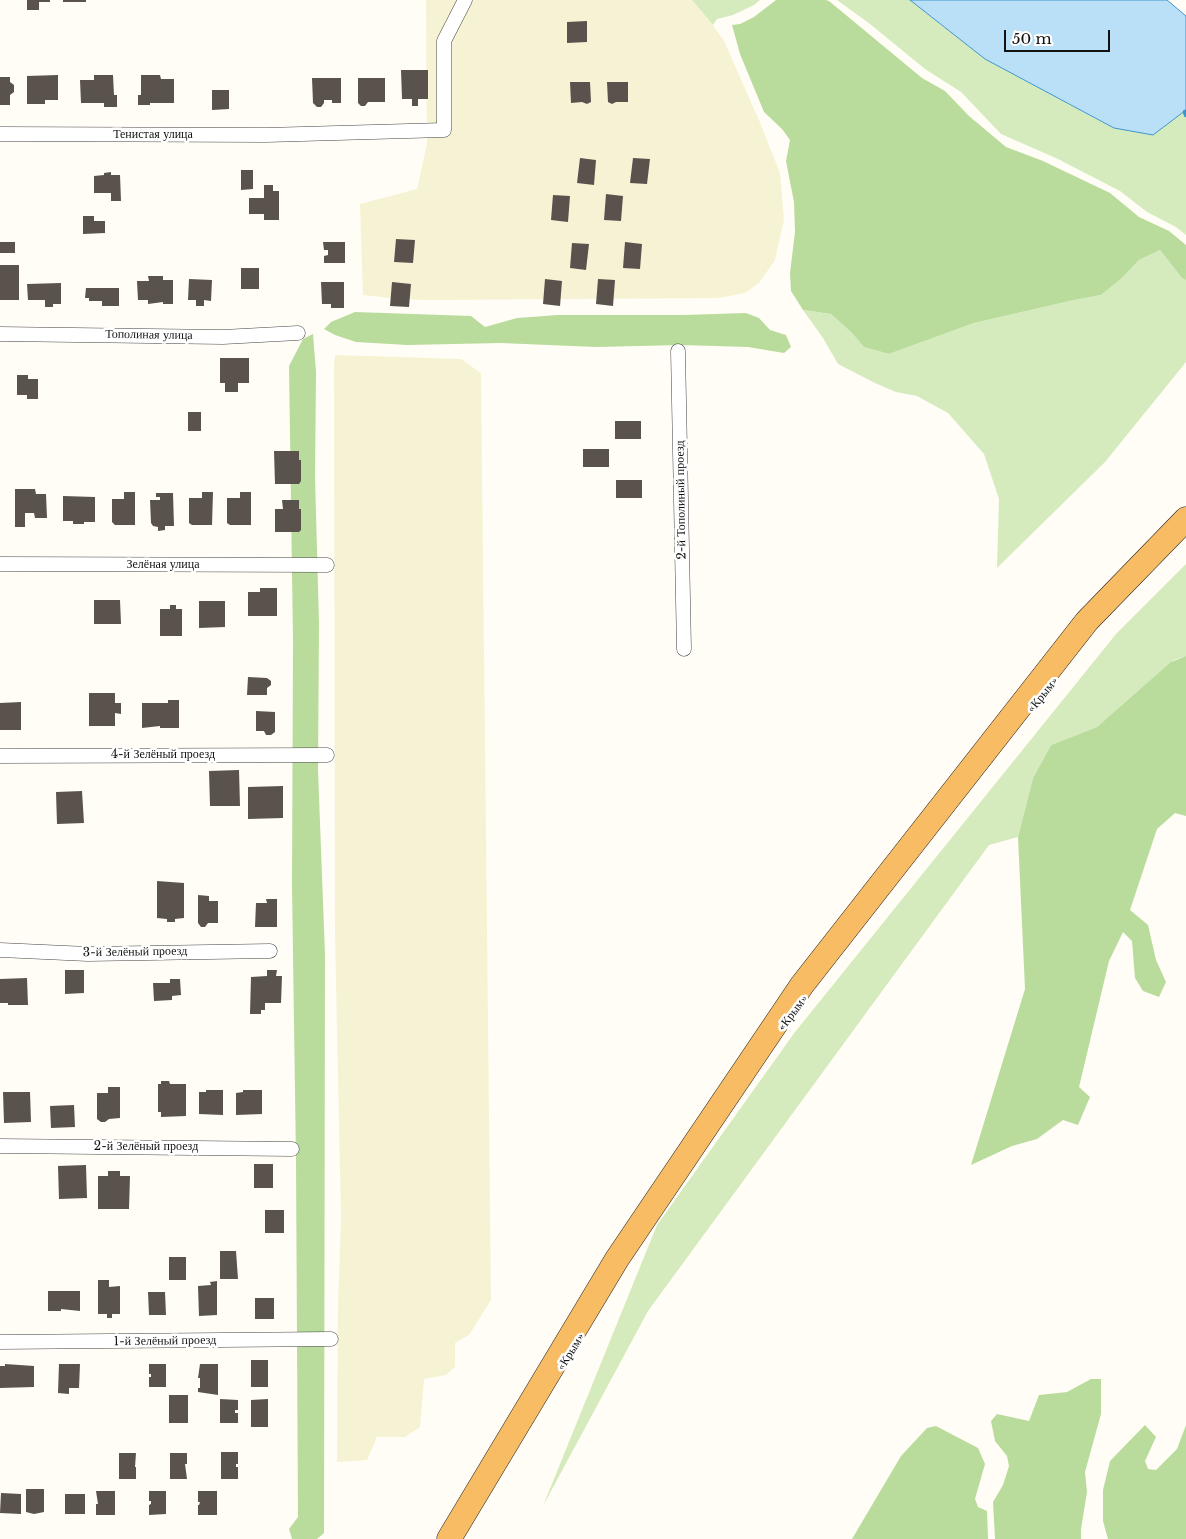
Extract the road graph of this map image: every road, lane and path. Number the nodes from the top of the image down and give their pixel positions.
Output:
1 (465, 0) edge
2 (0, 134) edge
3 (298, 333) dead end
4 (0, 334) edge
5 (678, 351) dead end
6 (1186, 518) edge
7 (1186, 532) edge
8 (0, 564) edge
9 (327, 565) dead end
10 (684, 649) dead end
11 (327, 754) dead end
12 (0, 756) edge
13 (0, 950) edge
14 (270, 951) dead end
15 (0, 1146) edge
16 (292, 1148) dead end
17 (331, 1339) dead end
18 (0, 1342) edge
19 (449, 1539) edge
20 (461, 1539) edge

1 - 2 street, Тенистая улица
3 - 4 street, Тополиная улица
5 - 10 street, 2-й Тополиный проезд
6 - 19 highway
7 - 20 highway, «Крым»
8 - 9 street, Зелёная улица
11 - 12 street, 4-й Зелёный проезд
13 - 14 street, 3-й Зелёный проезд
15 - 16 street, 2-й Зелёный проезд
17 - 18 street, 1-й Зелёный проезд

